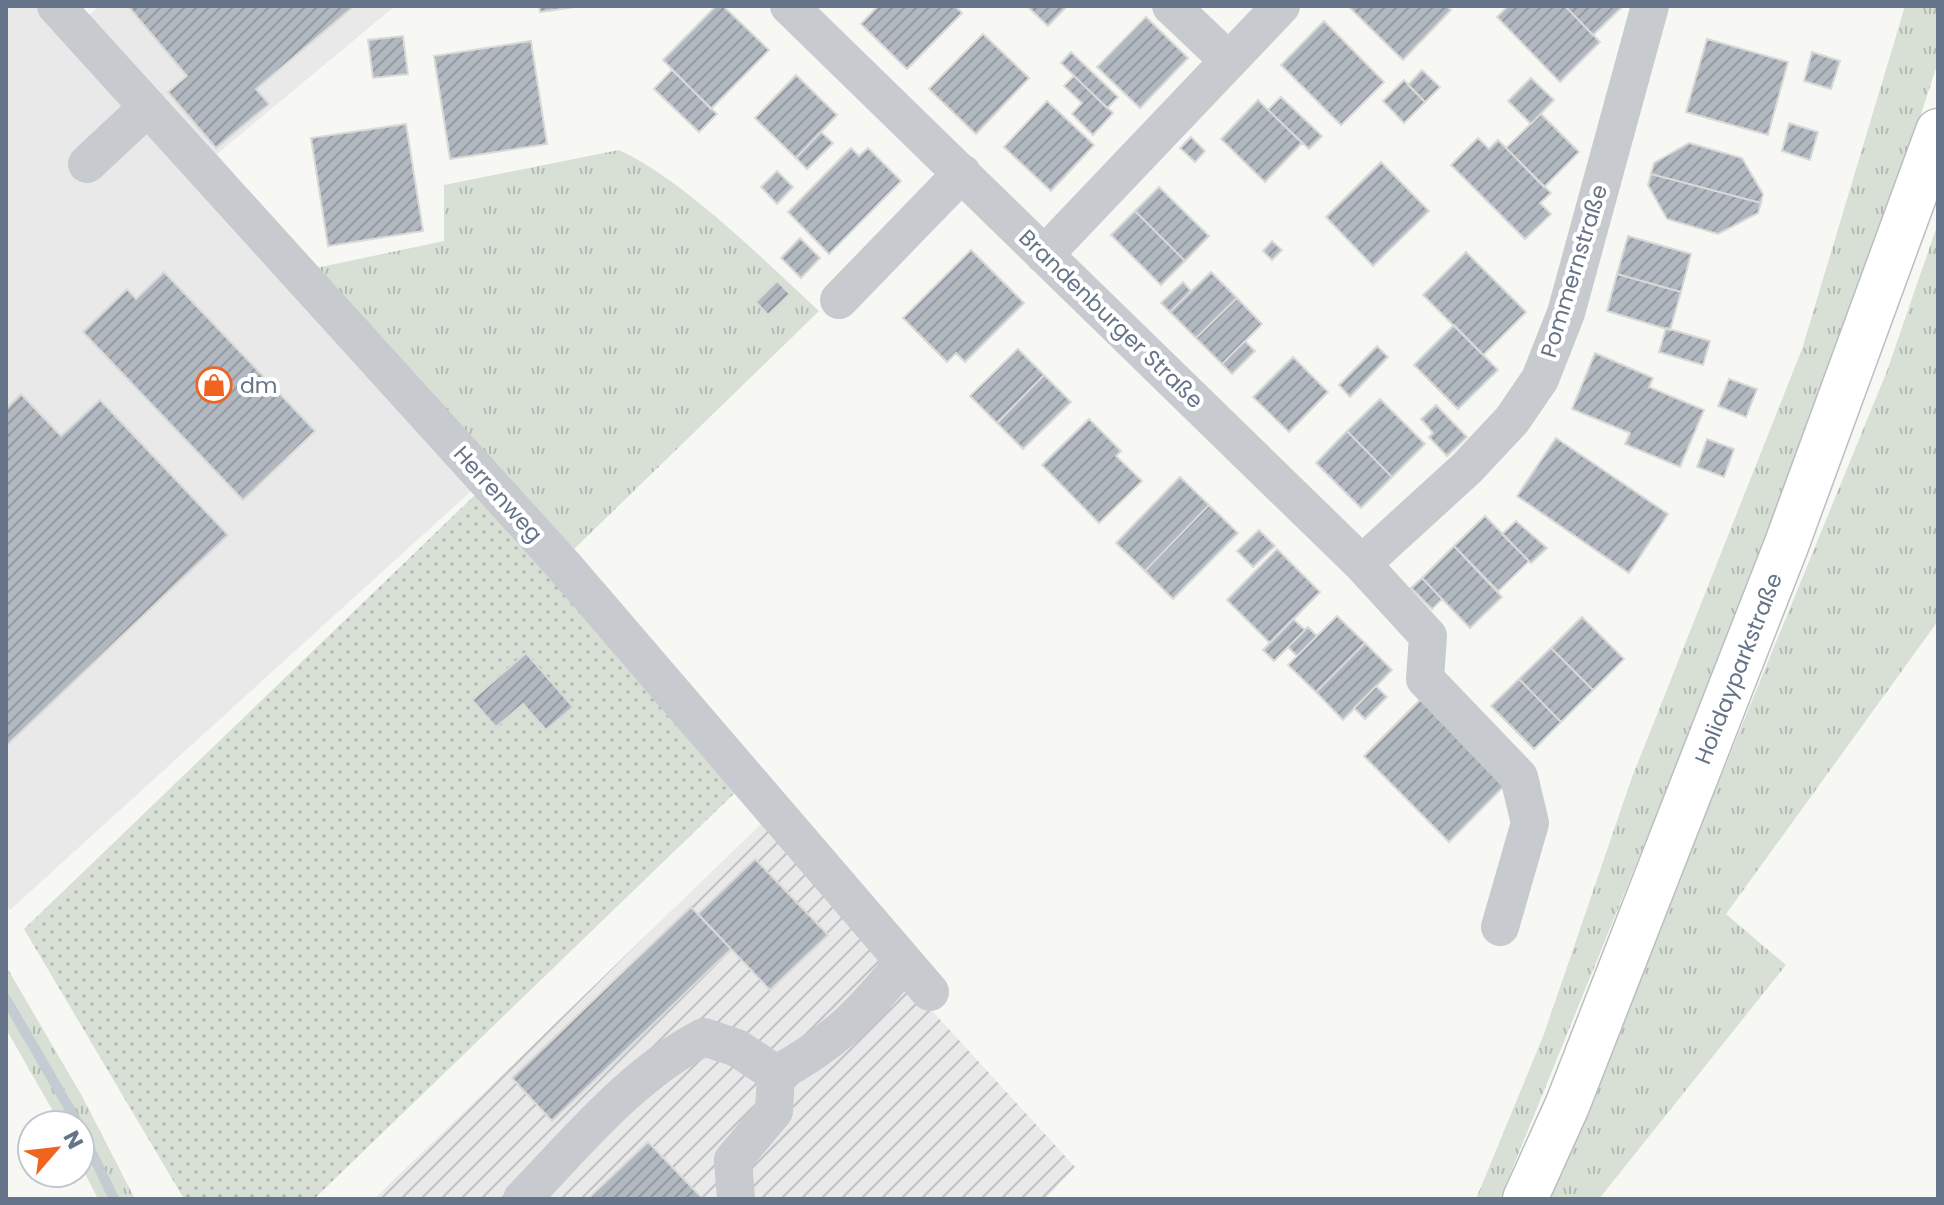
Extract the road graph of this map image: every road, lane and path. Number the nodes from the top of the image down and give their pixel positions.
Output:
1 (789, 6) edge
2 (1171, 6) edge
3 (1281, 6) edge
4 (1650, 6) edge
5 (72, 11) edge
6 (1227, 59) junction
7 (148, 107) junction
8 (1938, 131) edge
9 (87, 164) dead end
10 (962, 173) junction
11 (1044, 255) junction
12 (839, 300) dead end
13 (1362, 564) junction
14 (1500, 927) dead end
15 (904, 962) junction
16 (930, 992) dead end
17 (776, 1074) junction
18 (522, 1199) edge
19 (736, 1199) edge
20 (1525, 1199) edge

1 - 10 street, Brandenburger Straße
2 - 6 street
3 - 6 street
4 - 13 street, Pommernstraße
5 - 7 street, Herrenweg
6 - 11 street
7 - 9 street
7 - 15 street, Herrenweg
8 - 20 main road, Holidayparkstraße
10 - 11 street, Brandenburger Straße
10 - 12 street
11 - 13 street, Brandenburger Straße
13 - 14 street, Brandenburger Straße
15 - 16 street, Herrenweg
15 - 17 street
17 - 18 street
17 - 19 street

